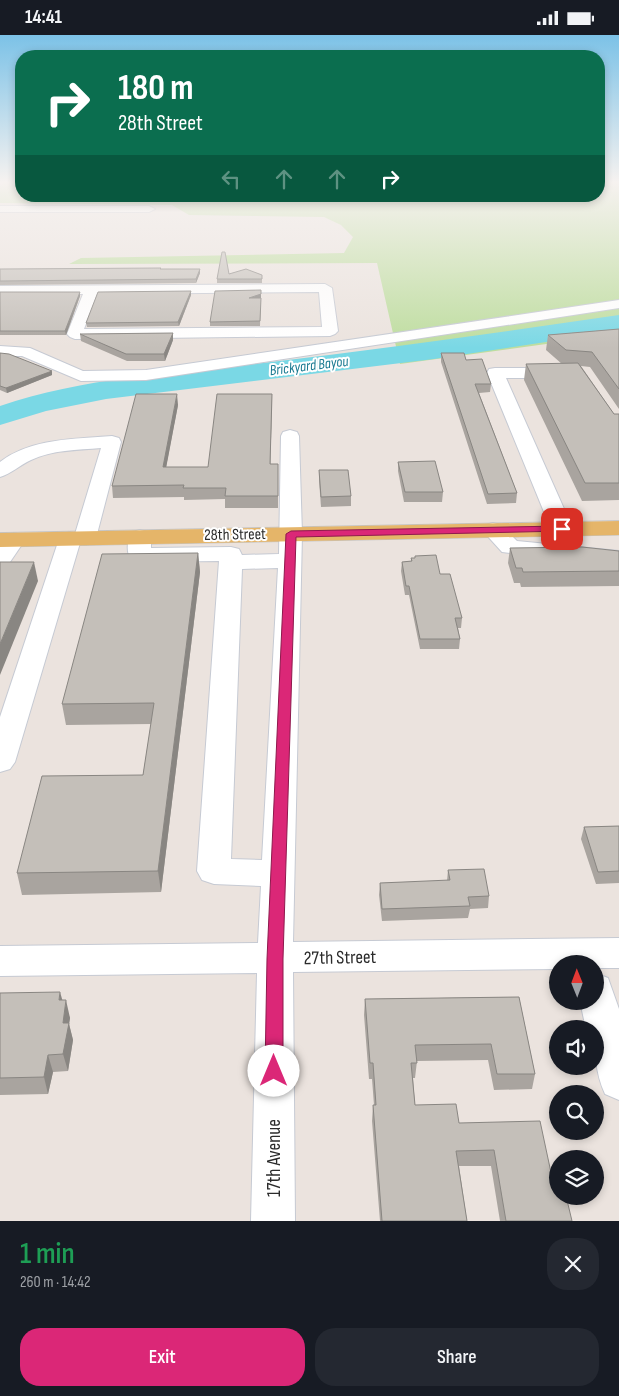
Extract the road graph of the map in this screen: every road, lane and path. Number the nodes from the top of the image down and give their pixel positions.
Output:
1 (92, 289) junction
2 (0, 290) edge
3 (619, 304) edge
4 (49, 346) dead end
5 (0, 351) edge
6 (24, 351) junction
7 (572, 373) edge
8 (290, 436) dead end
9 (0, 471) edge
10 (619, 528) edge
11 (562, 529) junction
12 (493, 530) junction
13 (140, 537) junction
14 (78, 538) junction
15 (7, 540) edge
16 (290, 547) junction
17 (619, 558) edge
18 (0, 560) edge
19 (231, 562) junction
20 (0, 762) edge
21 (278, 874) junction
22 (549, 957) edge
23 (275, 959) junction
24 (0, 961) edge
25 (600, 1010) edge
26 (619, 1081) edge
27 (273, 1221) edge

1 - 1 street
1 - 2 street
3 - 6 street
4 - 6 street
5 - 6 street
7 - 11 street
8 - 16 street, 17th Avenue
9 - 14 street
10 - 11 main road, 28th Street
11 - 12 main road, 28th Street
12 - 16 main road, 28th Street
12 - 17 street
13 - 14 main road, 28th Street
13 - 16 main road, 28th Street
13 - 19 street
14 - 15 main road, 28th Street
14 - 20 street
15 - 18 street
16 - 19 street
16 - 21 street, 17th Avenue
19 - 21 street
21 - 23 street, 17th Avenue
22 - 23 street, 27th Street
23 - 24 street, 27th Street
23 - 27 street, 17th Avenue
25 - 26 street

